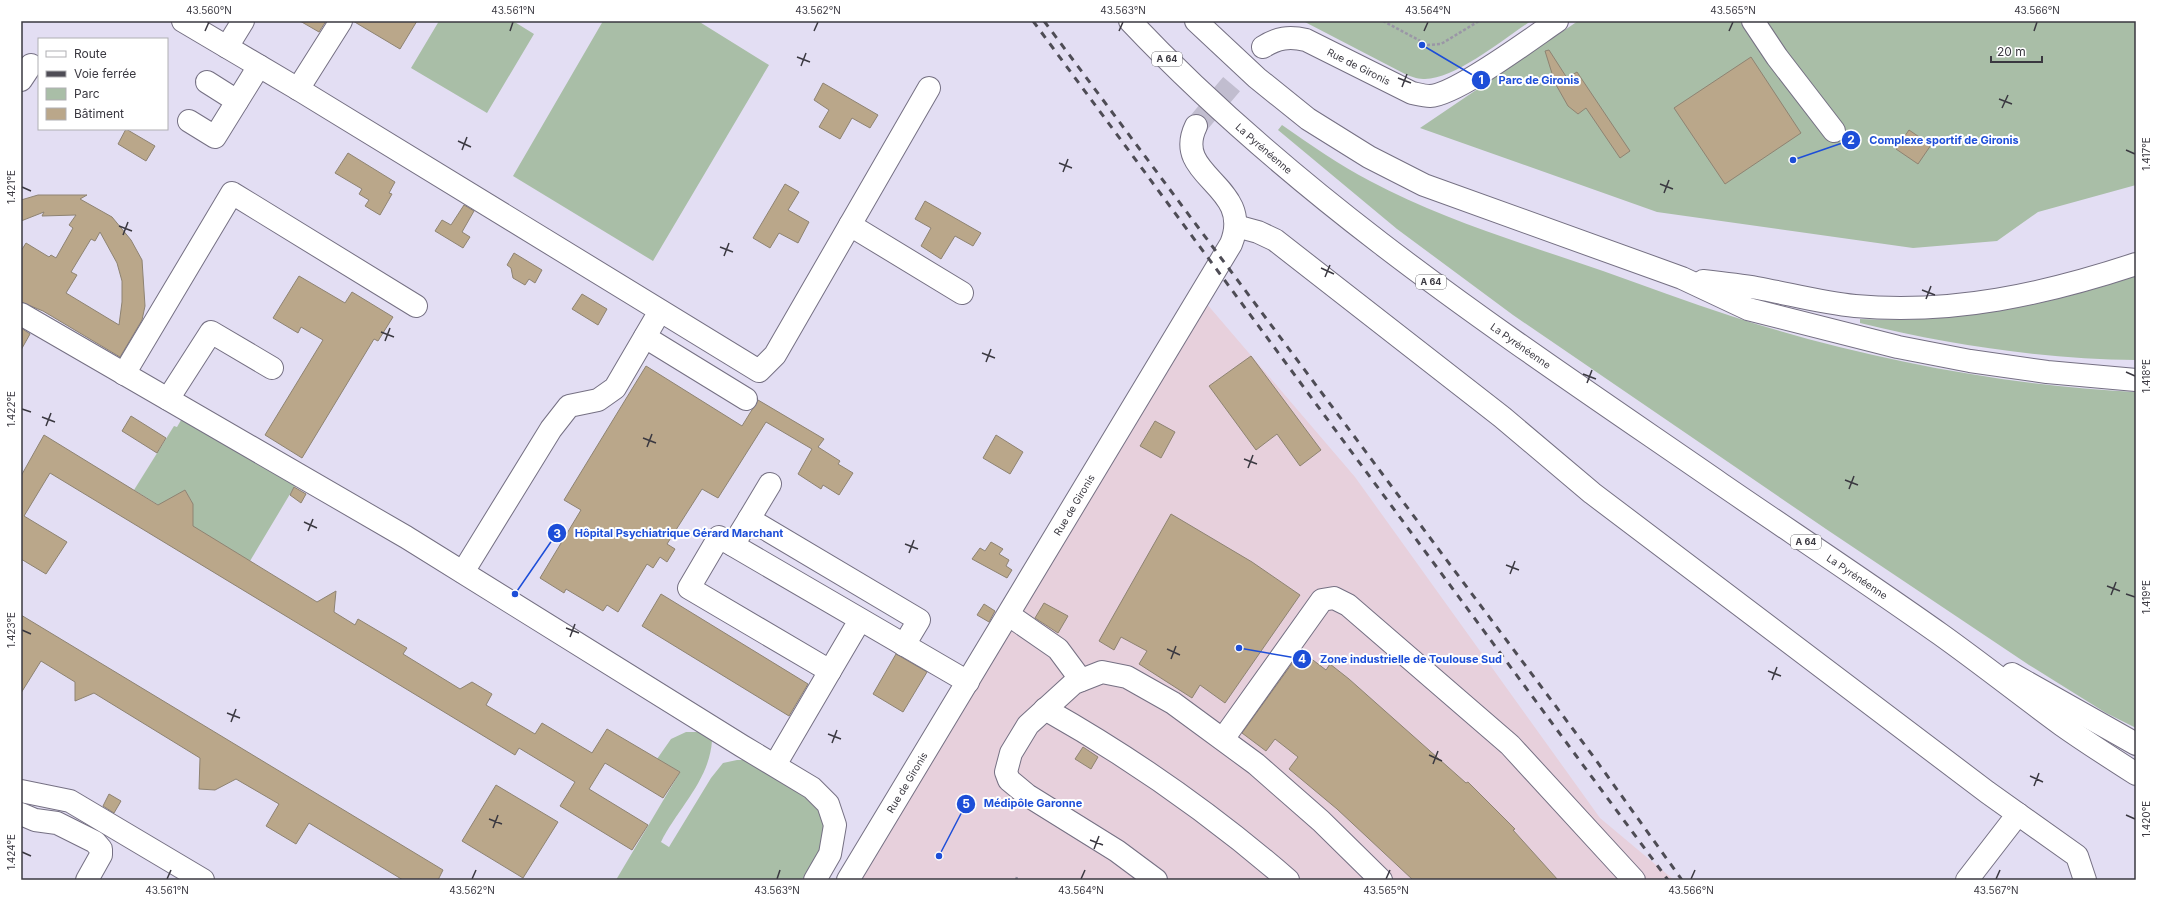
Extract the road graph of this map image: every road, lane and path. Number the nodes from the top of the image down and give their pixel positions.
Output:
1 (183, 21) edge
2 (243, 21) edge
3 (341, 21) edge
4 (1130, 21) edge
5 (1196, 21) edge
6 (1382, 21) edge
7 (1479, 21) edge
8 (1557, 21) edge
9 (1753, 21) edge
10 (227, 47) junction
11 (1263, 47) tunnel mouth
12 (260, 66) junction
13 (207, 82) dead end
14 (929, 88) dead end
15 (298, 89) junction
16 (237, 101) junction
17 (189, 121) dead end
18 (1196, 126) tunnel mouth
19 (1834, 132) dead end
20 (850, 225) junction
21 (1236, 226) junction
22 (2136, 264) edge
23 (1682, 278) junction
24 (962, 293) dead end
25 (416, 306) dead end
26 (660, 311) junction
27 (21, 314) edge
28 (645, 337) junction
29 (272, 368) dead end
30 (124, 374) junction
31 (2136, 380) edge
32 (168, 399) junction
33 (746, 399) dead end
34 (770, 484) dead end
35 (749, 520) junction
36 (733, 545) junction
37 (463, 572) junction
38 (1009, 615) junction
39 (860, 620) junction
40 (1941, 635) junction
41 (904, 645) junction
42 (830, 671) junction
43 (1081, 680) junction
44 (968, 682) junction
45 (1045, 709) junction
46 (1223, 739) junction
47 (2136, 744) edge
48 (775, 765) junction
49 (2136, 774) edge
50 (21, 791) edge
51 (21, 814) edge
52 (2018, 814) junction
53 (87, 880) edge
54 (203, 880) edge
55 (815, 880) edge
56 (848, 880) edge
57 (1156, 880) edge
58 (1288, 880) edge
59 (1381, 880) edge
60 (1634, 880) edge
61 (1967, 880) edge
62 (2085, 880) edge

1 - 10 main road
2 - 10 main road
3 - 15 main road
4 - 40 main road, La Pyrénéenne / A 64
5 - 23 main road
6 - 7 path
8 - 11 main road, Rue de Gironis
9 - 19 main road
10 - 12 main road
12 - 15 main road
12 - 16 main road
13 - 16 main road
14 - 20 main road
15 - 26 main road
16 - 17 main road
18 - 21 main road, Rue de Gironis
20 - 24 main road
20 - 26 main road
21 - 38 main road, Rue de Gironis
21 - 52 main road
22 - 23 main road
23 - 31 main road
25 - 30 main road
26 - 28 main road
27 - 30 main road
28 - 33 main road
28 - 37 main road
29 - 32 main road
30 - 32 main road
32 - 37 main road
34 - 35 main road
35 - 36 main road
35 - 41 main road
36 - 39 main road
36 - 42 main road
37 - 48 main road
38 - 43 main road
38 - 44 main road, Rue de Gironis
39 - 41 main road
39 - 42 main road
40 - 47 main road
40 - 49 main road
41 - 44 main road
42 - 48 main road
43 - 45 main road
43 - 46 main road
44 - 56 main road, Rue de Gironis
45 - 57 main road
45 - 58 main road
46 - 59 main road
46 - 60 main road
48 - 55 main road
50 - 54 main road
51 - 53 main road
52 - 61 main road
52 - 62 main road

